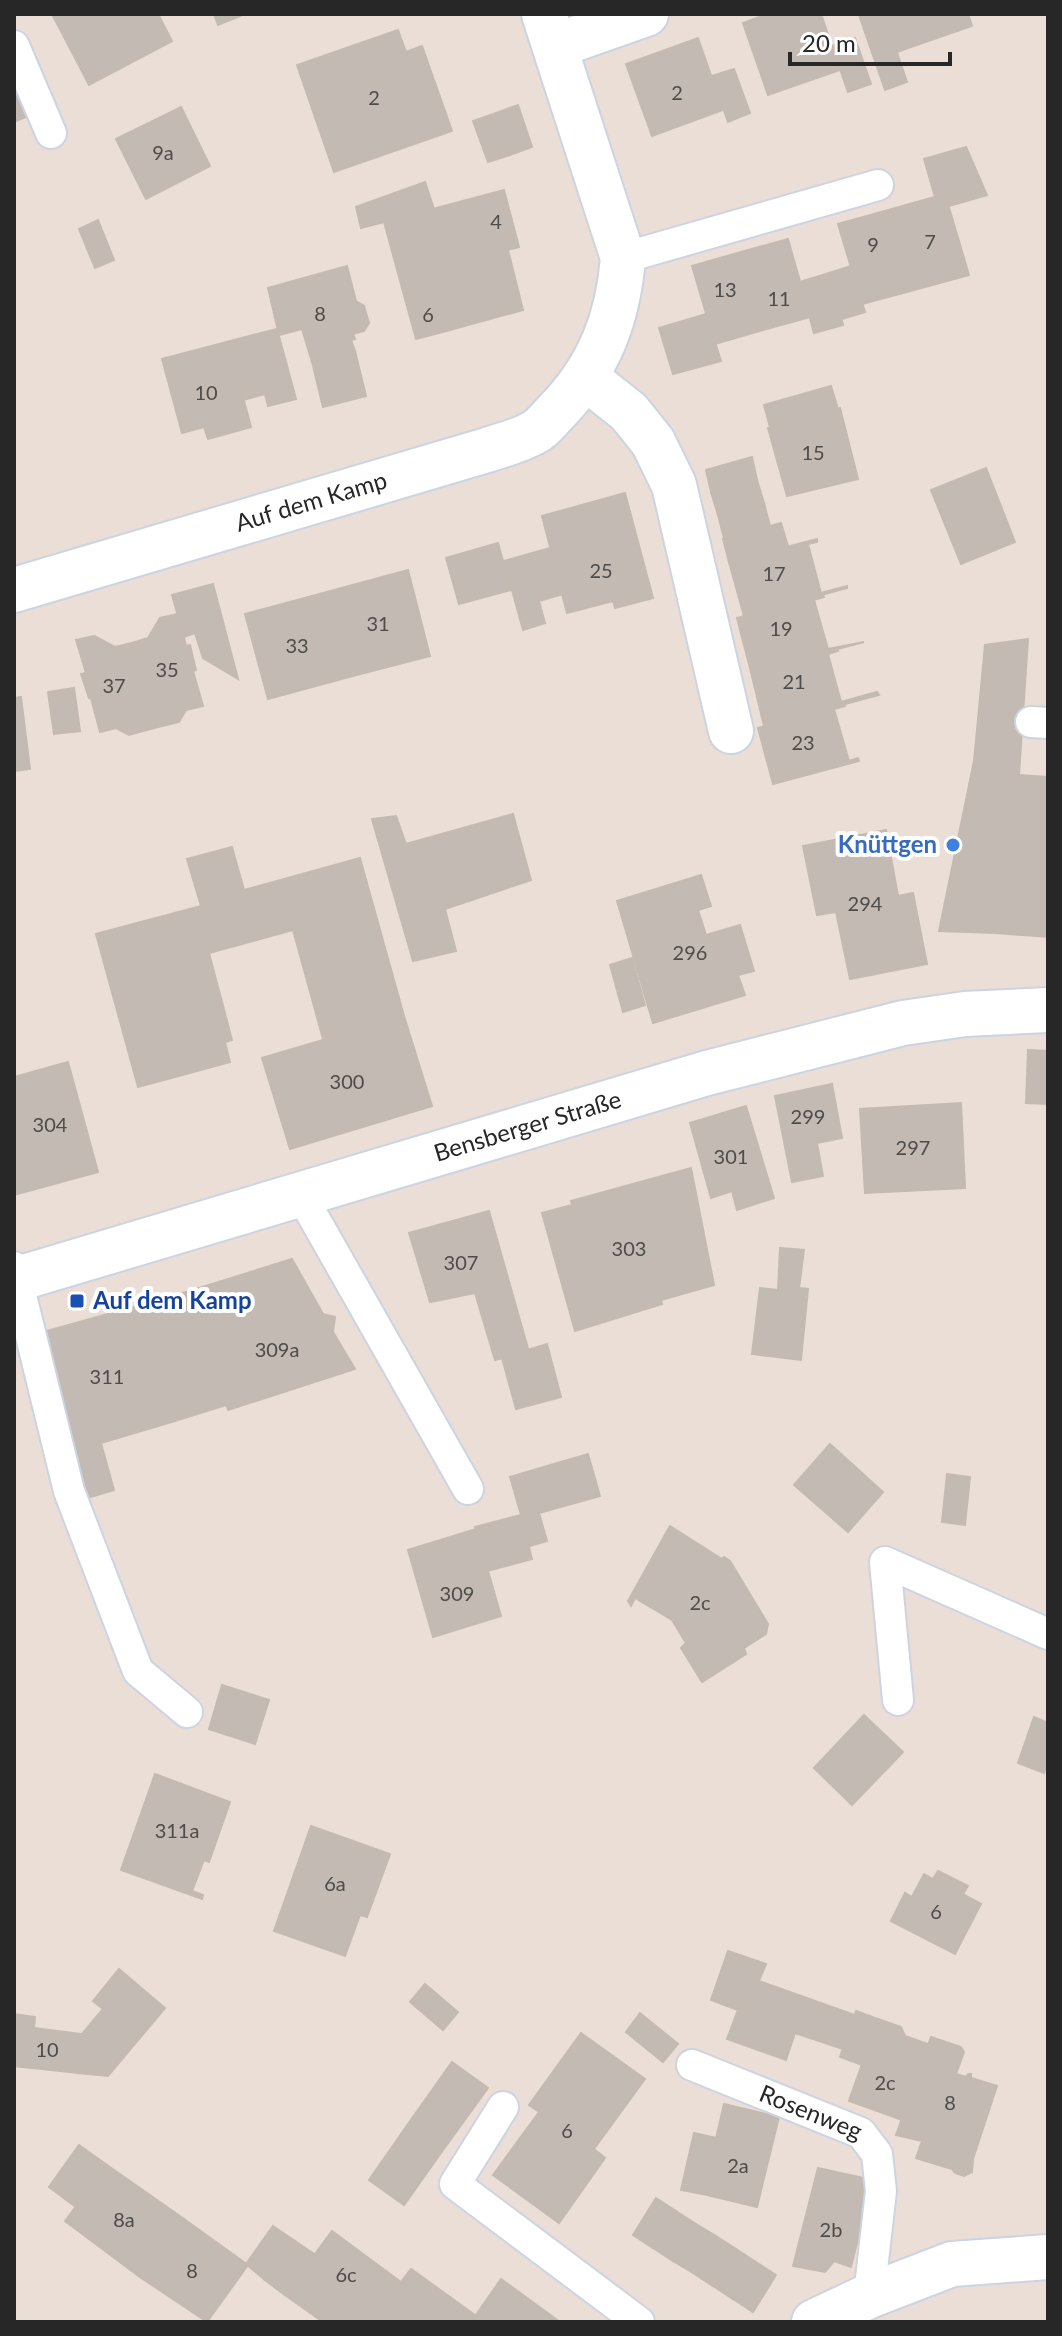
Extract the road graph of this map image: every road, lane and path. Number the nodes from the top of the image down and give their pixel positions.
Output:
1 (646, 14) edge
2 (550, 30) edge
3 (14, 46) edge
4 (51, 133) dead end
5 (878, 185) dead end
6 (623, 258) junction
7 (586, 378) junction
8 (14, 590) edge
9 (731, 731) dead end
10 (1048, 1010) edge
11 (301, 1195) junction
12 (15, 1276) edge
13 (468, 1489) dead end
14 (1048, 1634) edge
15 (898, 1700) dead end
16 (187, 1712) dead end
17 (692, 2065) dead end
18 (503, 2107) dead end
19 (1048, 2257) edge
20 (869, 2296) junction
21 (639, 2322) edge
22 (814, 2322) edge

1 - 2 street
2 - 6 street, Auf dem Kamp
3 - 4 lane
5 - 6 lane
6 - 7 street, Auf dem Kamp
7 - 8 street, Auf dem Kamp
7 - 9 street
10 - 11 street, Bensberger Straße
11 - 12 street, Bensberger Straße
11 - 13 lane
12 - 16 lane
14 - 15 lane
17 - 20 lane, Rosenweg
18 - 21 lane
19 - 20 street
20 - 22 street

